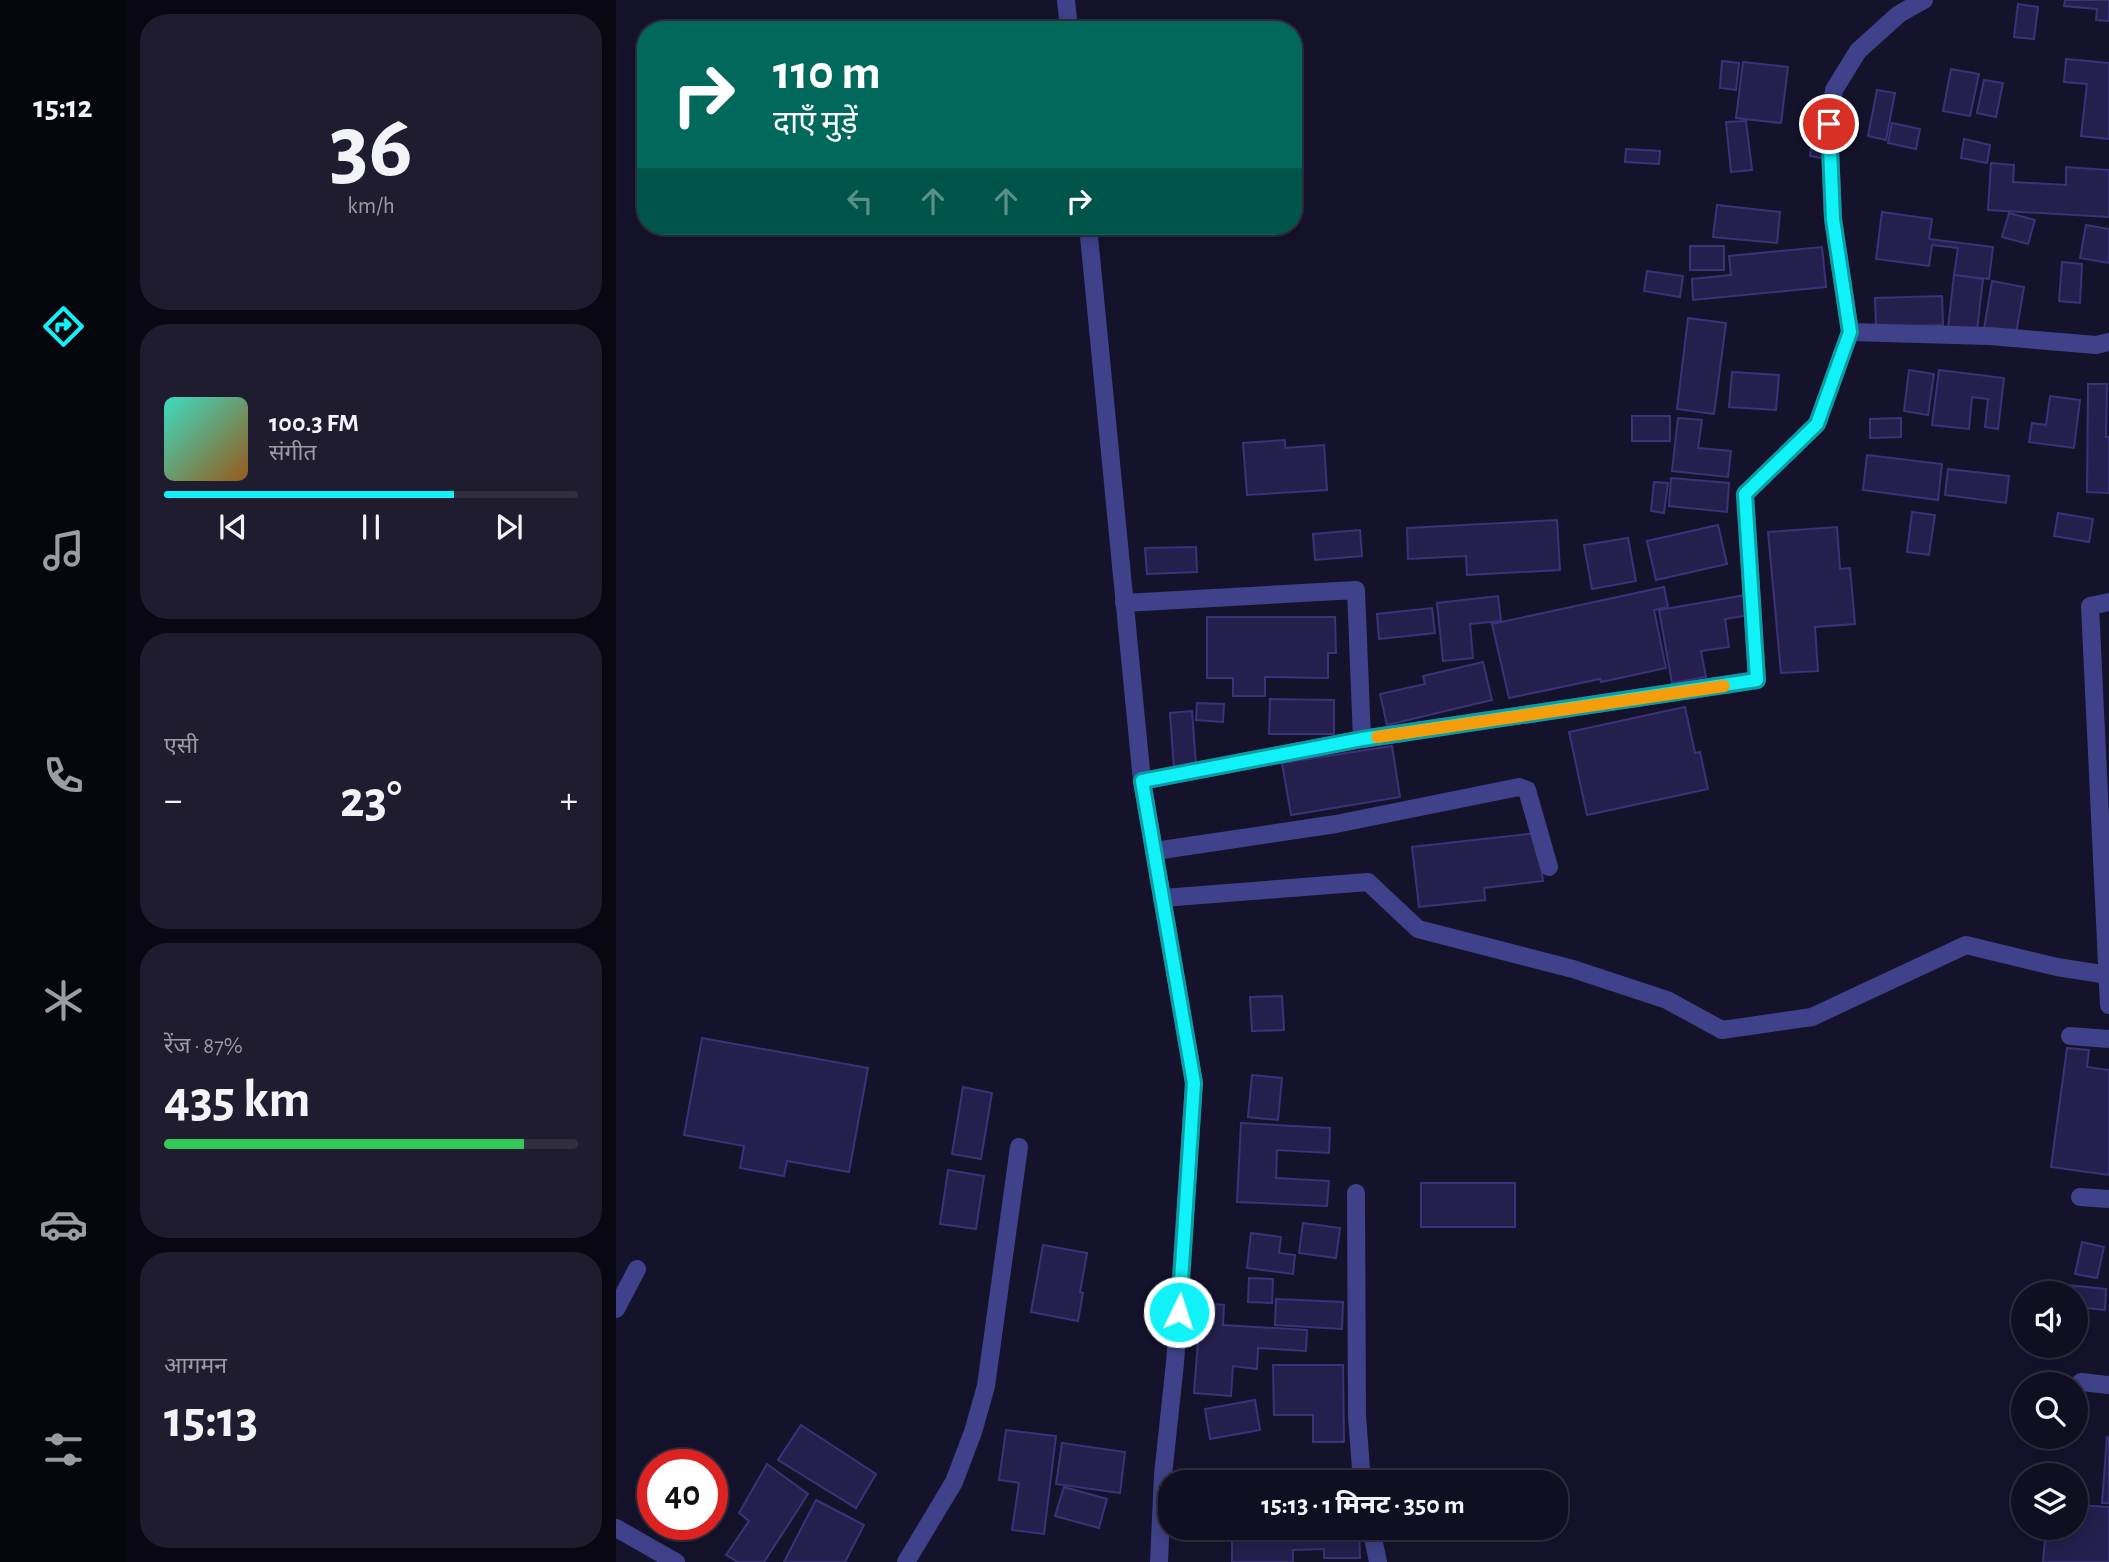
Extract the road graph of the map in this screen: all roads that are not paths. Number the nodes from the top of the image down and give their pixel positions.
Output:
1 (1066, 0) edge
2 (1924, 0) edge
3 (1068, 21) edge
4 (1089, 235) edge
5 (1850, 332) junction
6 (2109, 342) edge
7 (2109, 601) edge
8 (1124, 603) junction
9 (1362, 739) junction
10 (1142, 781) junction
11 (1155, 851) junction
12 (1549, 867) dead end
13 (1163, 898) junction
14 (2106, 902) edge
15 (2108, 975) edge
16 (2109, 1005) edge
17 (2070, 1036) dead end
18 (2109, 1039) edge
19 (1019, 1147) dead end
20 (1356, 1193) dead end
21 (2080, 1197) dead end
22 (2109, 1199) edge
23 (637, 1269) dead end
24 (616, 1309) edge
25 (2088, 1383) edge
26 (2109, 1385) edge
27 (1361, 1470) edge
28 (616, 1528) edge
29 (1373, 1540) edge
30 (676, 1562) edge
31 (906, 1562) edge
32 (1158, 1562) edge
33 (1378, 1562) edge

1 - 3 street
2 - 5 street
4 - 8 street
5 - 6 street
5 - 9 street
7 - 14 street
8 - 9 street
8 - 10 street
9 - 10 street
10 - 11 street
11 - 12 street
11 - 13 street
13 - 15 street
13 - 32 street
14 - 15 street
15 - 16 street
17 - 18 street
19 - 31 street
20 - 27 street
21 - 22 street
23 - 24 street
25 - 26 street
28 - 30 street
29 - 33 street

